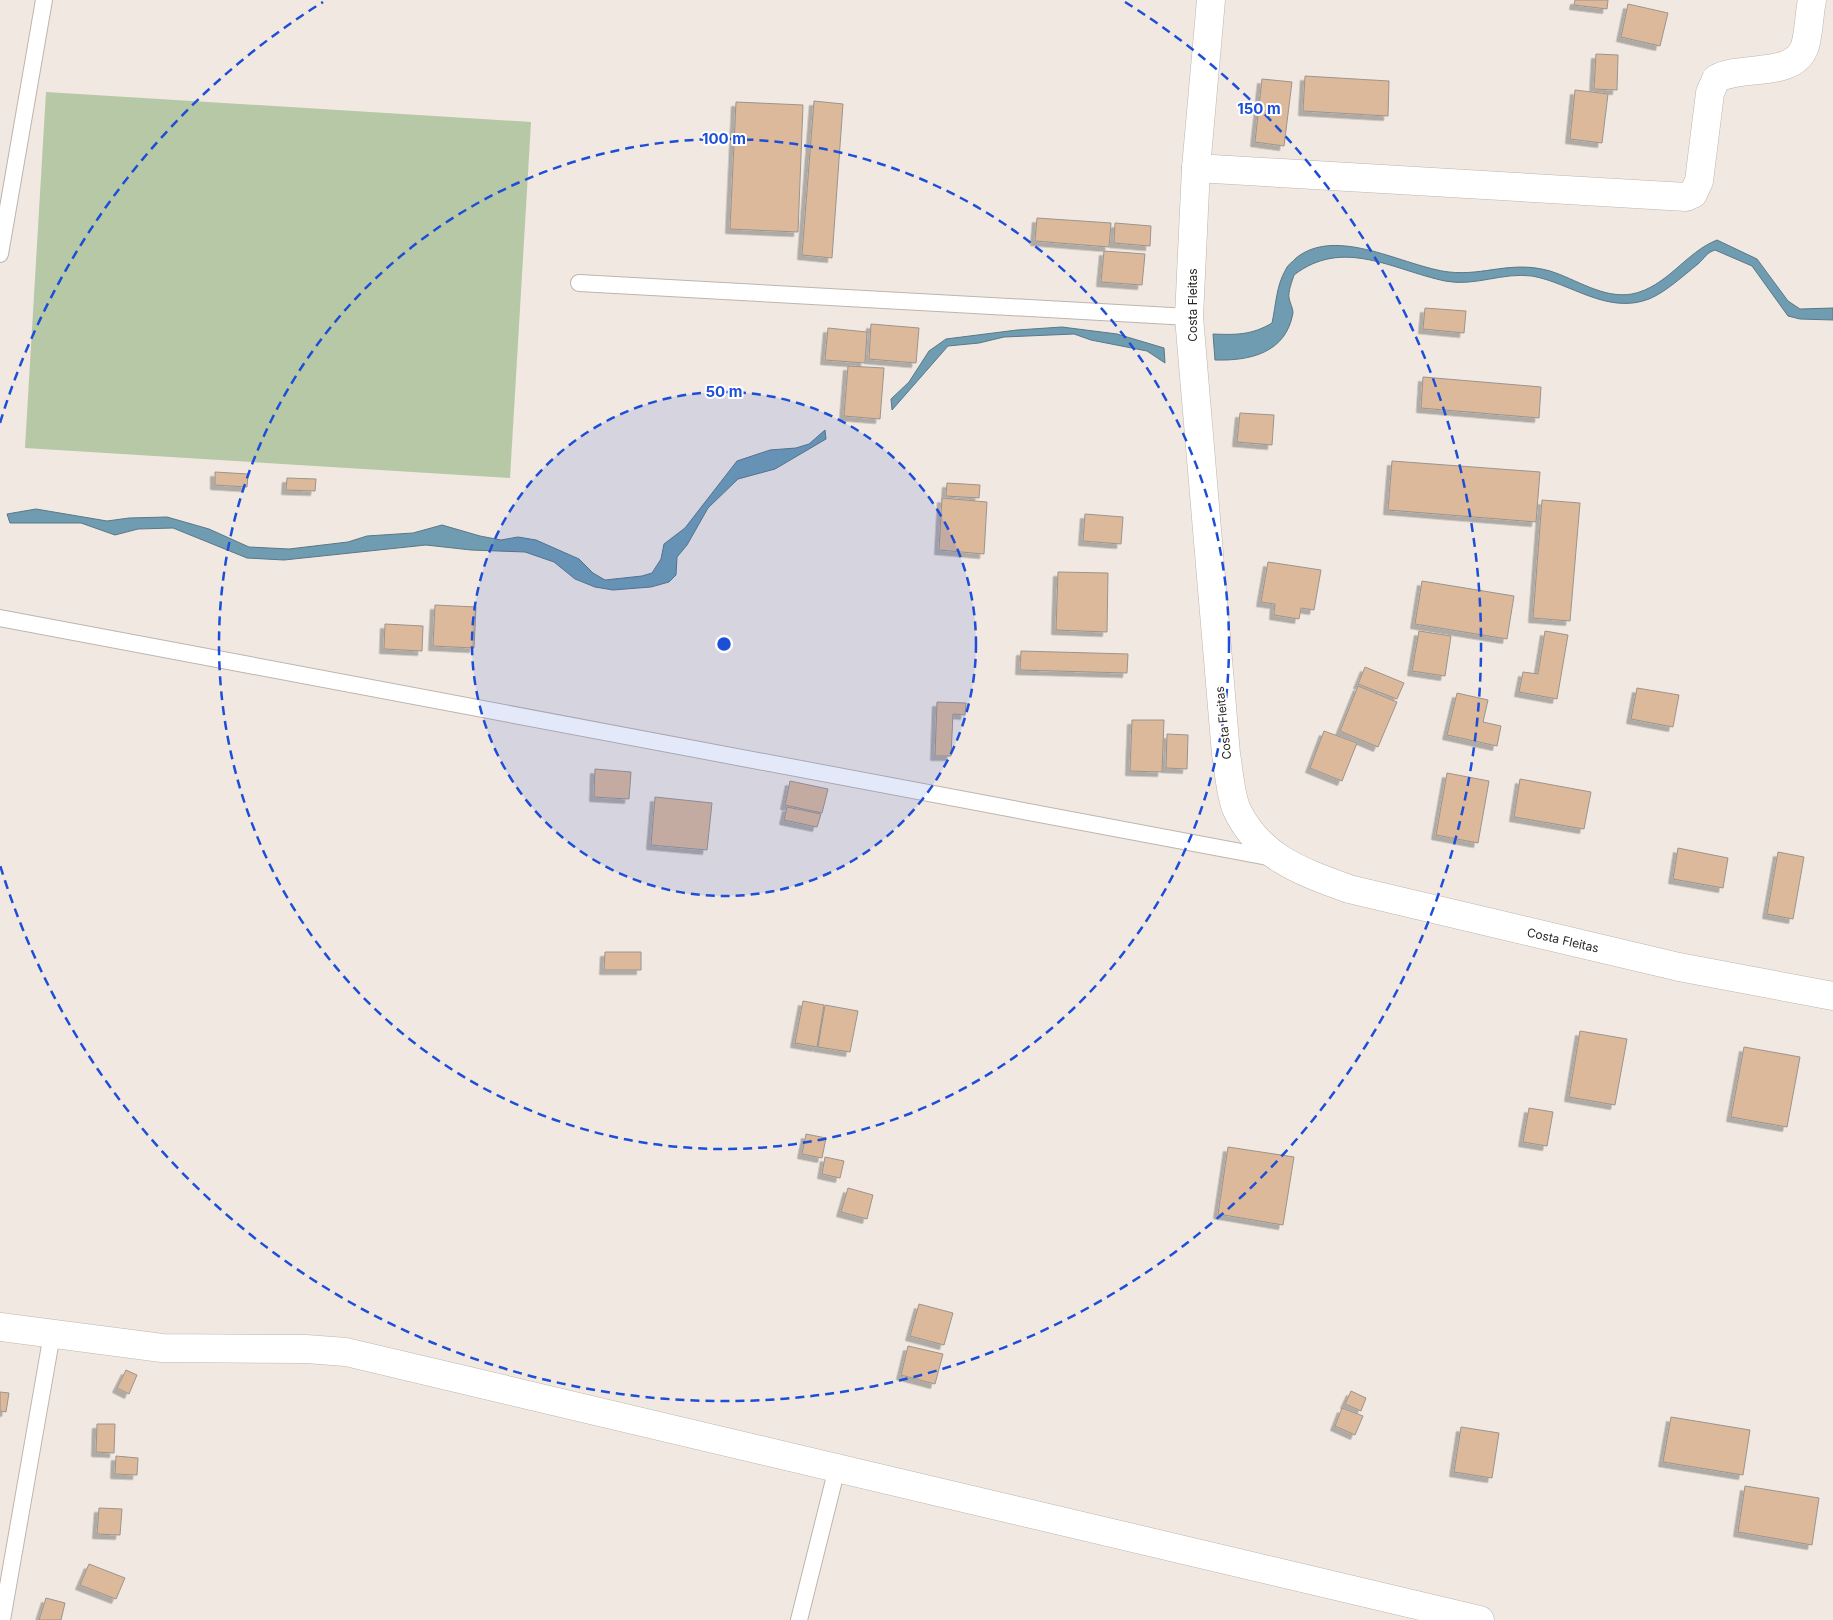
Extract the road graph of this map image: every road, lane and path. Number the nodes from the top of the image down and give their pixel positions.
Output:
1 (44, 0) edge
2 (1211, 0) edge
3 (1812, 0) edge
4 (1196, 168) junction
5 (0, 254) edge
6 (579, 283) dead end
7 (1189, 317) junction
8 (0, 618) edge
9 (1278, 859) junction
10 (1833, 996) edge
11 (0, 1327) edge
12 (52, 1334) junction
13 (837, 1468) junction
14 (2, 1620) edge
15 (799, 1620) edge
16 (1480, 1620) edge

1 - 5 lane
2 - 4 street, Costa Fleitas
3 - 4 street
4 - 7 street, Costa Fleitas
6 - 7 lane
7 - 9 street, Costa Fleitas
8 - 9 lane
9 - 10 street, Costa Fleitas
11 - 12 street
12 - 13 street
12 - 14 lane
13 - 15 lane
13 - 16 street

